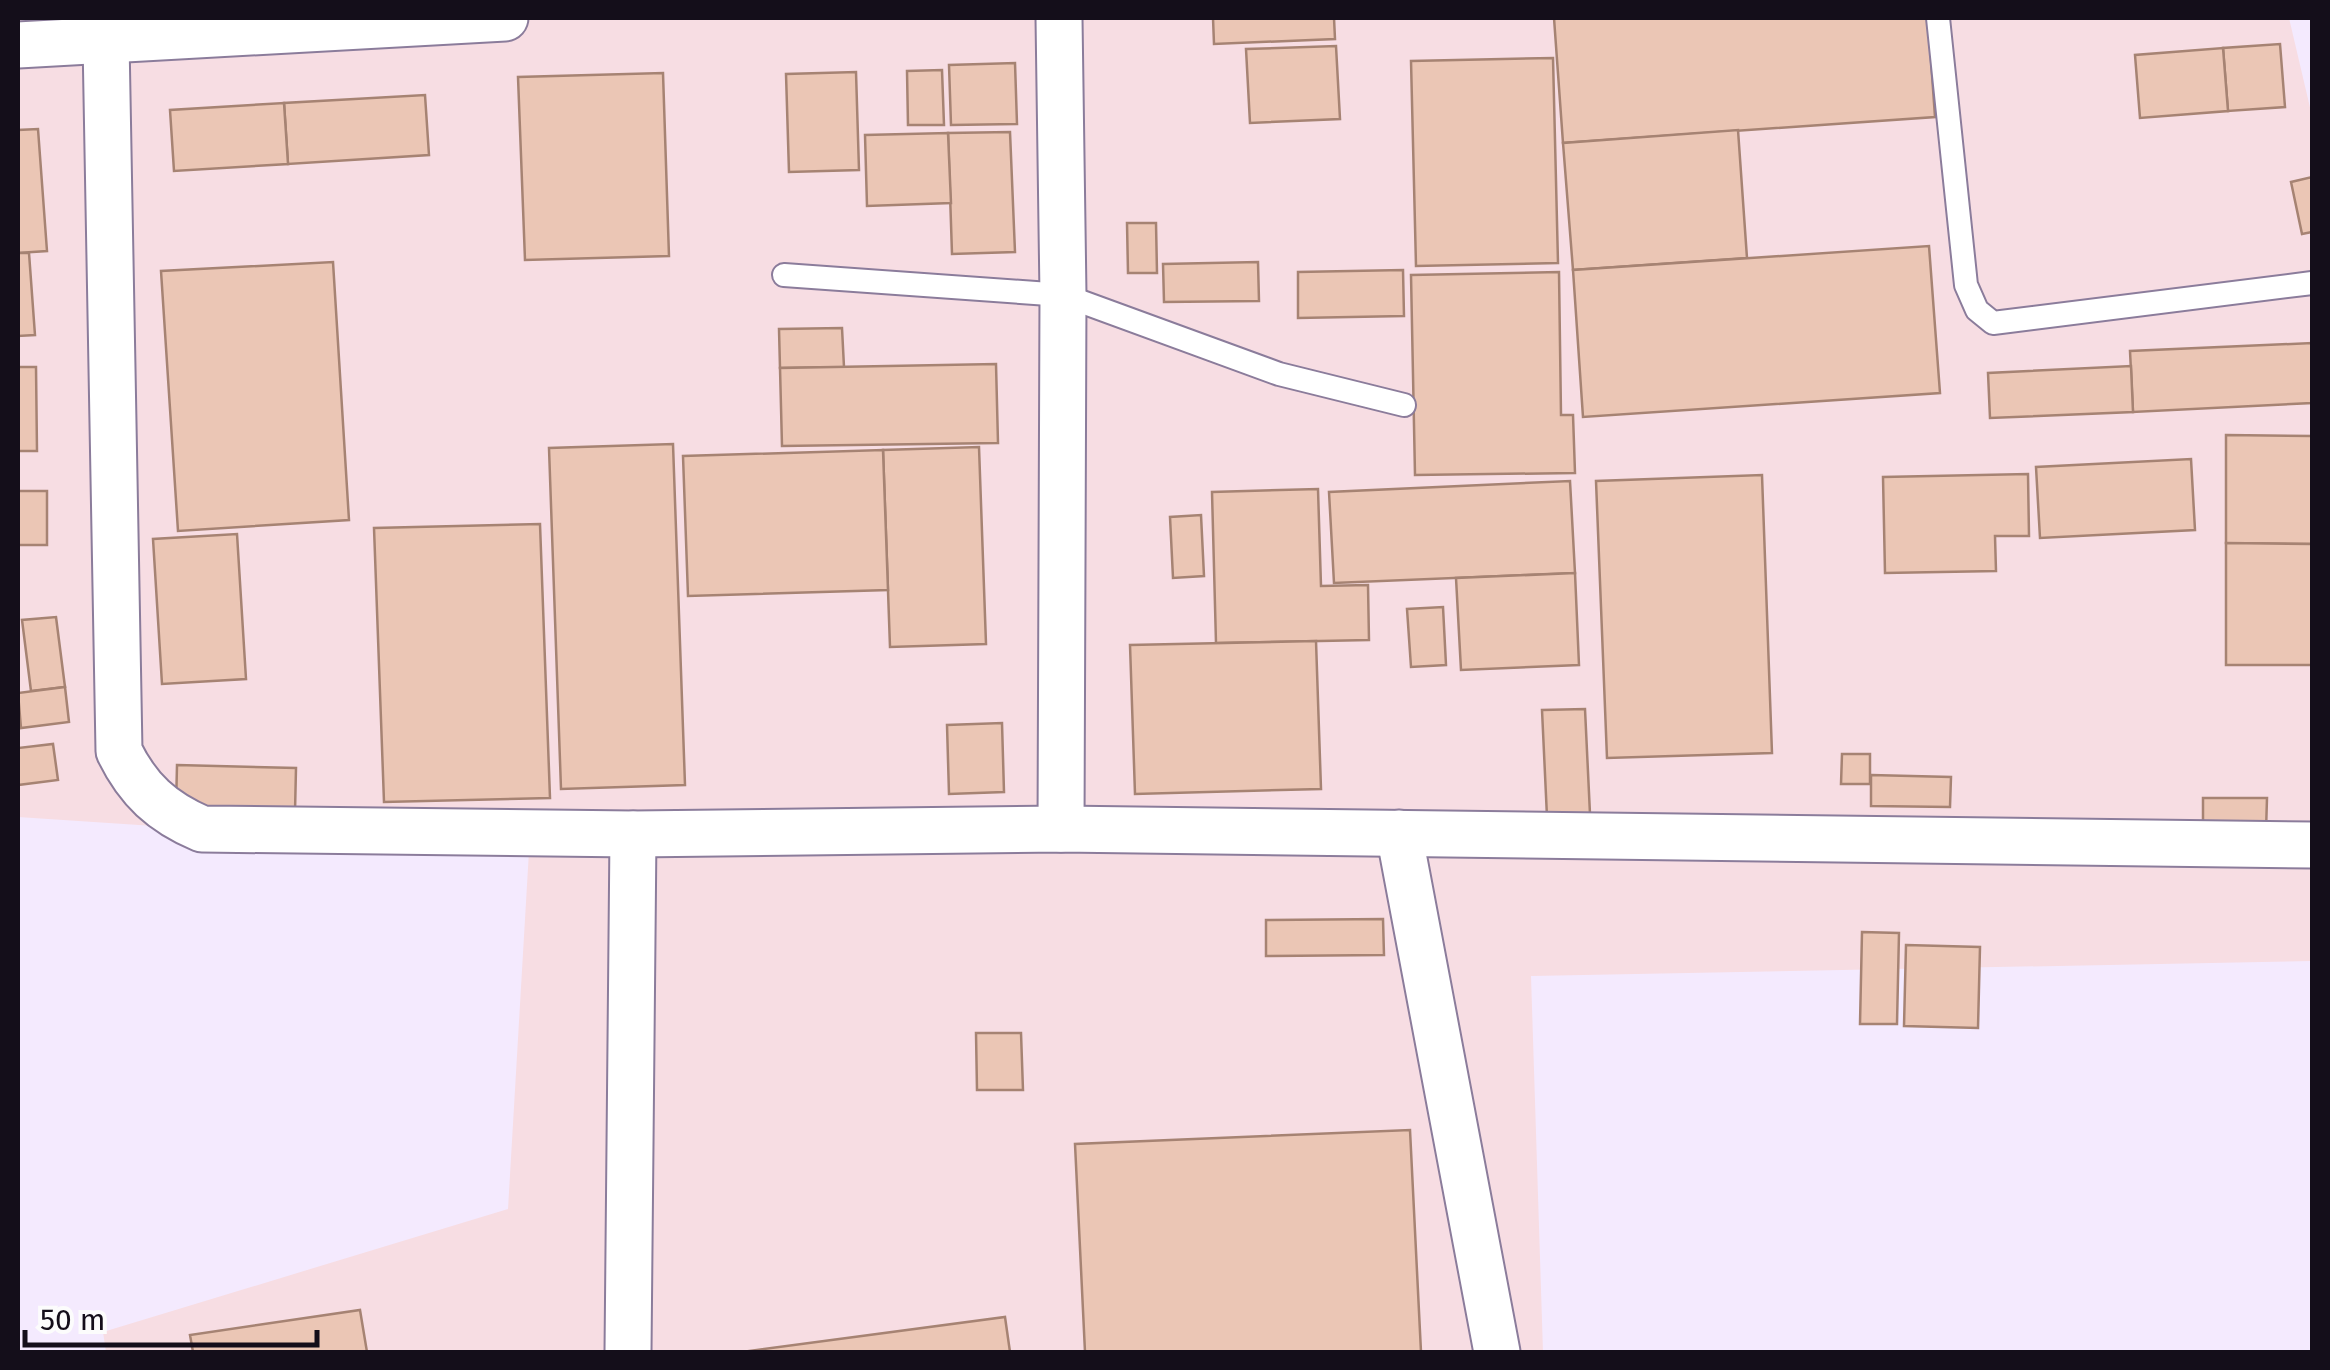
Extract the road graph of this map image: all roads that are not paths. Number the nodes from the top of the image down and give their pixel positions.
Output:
1 (505, 18) edge
2 (1059, 18) edge
3 (1938, 18) edge
4 (106, 41) junction
5 (18, 45) edge
6 (784, 275) dead end
7 (2312, 283) edge
8 (1063, 295) junction
9 (1404, 405) dead end
10 (1061, 829) junction
11 (633, 834) junction
12 (1399, 834) junction
13 (2312, 846) edge
14 (628, 1352) edge
15 (1498, 1352) edge

1 - 4 street
2 - 8 street
3 - 7 lane
4 - 5 street
4 - 11 street
6 - 8 lane
8 - 9 lane
8 - 10 street
10 - 11 street
10 - 12 street
11 - 14 street
12 - 13 street
12 - 15 street

